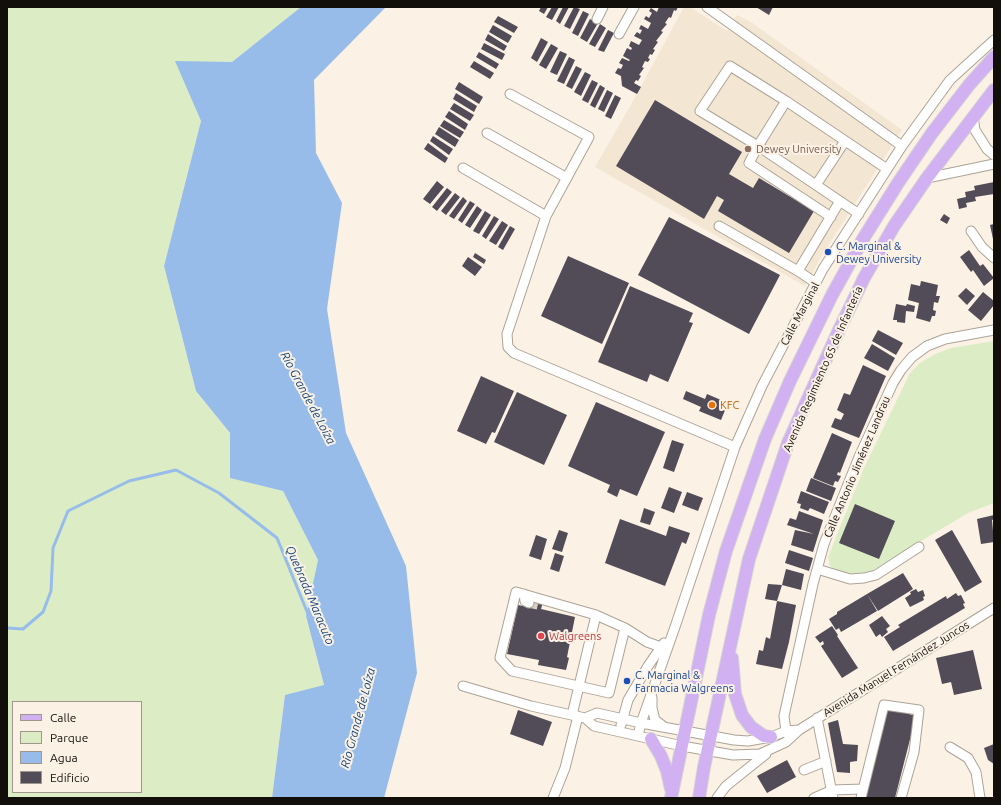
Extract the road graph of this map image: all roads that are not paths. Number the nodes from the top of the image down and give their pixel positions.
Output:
1 (603, 7) edge
2 (634, 7) edge
3 (712, 8) edge
4 (597, 19) dead end
5 (619, 34) dead end
6 (994, 40) edge
7 (994, 57) edge
8 (994, 90) edge
9 (510, 94) dead end
10 (786, 101) junction
11 (973, 116) junction
12 (487, 133) dead end
13 (845, 140) junction
14 (758, 146) junction
15 (902, 146) junction
16 (994, 155) edge
17 (994, 164) edge
18 (463, 168) dead end
19 (887, 169) junction
20 (567, 178) junction
21 (927, 178) junction
22 (816, 185) junction
23 (840, 201) junction
24 (858, 214) junction
25 (546, 216) junction
26 (831, 217) junction
27 (719, 226) dead end
28 (971, 231) dead end
29 (994, 258) edge
30 (798, 271) junction
31 (816, 282) junction
32 (994, 330) edge
33 (735, 447) junction
34 (919, 547) dead end
35 (817, 569) junction
36 (524, 594) junction
37 (529, 603) dead end
38 (560, 604) junction
39 (542, 606) tunnel mouth
40 (994, 608) edge
41 (596, 615) junction
42 (676, 627) junction
43 (625, 628) junction
44 (732, 643) junction
45 (661, 647) junction
46 (463, 686) dead end
47 (579, 687) junction
48 (652, 692) junction
49 (578, 716) junction
50 (817, 718) junction
51 (622, 719) junction
52 (641, 723) junction
53 (664, 727) junction
54 (685, 730) junction
55 (619, 732) junction
56 (788, 734) junction
57 (711, 735) junction
58 (638, 736) junction
59 (771, 737) junction
60 (651, 739) junction
61 (682, 746) junction
62 (950, 747) dead end
63 (708, 750) junction
64 (770, 750) junction
65 (826, 761) junction
66 (804, 770) dead end
67 (833, 794) edge
68 (862, 794) edge
69 (672, 797) edge
70 (553, 798) edge
71 (699, 798) edge
72 (717, 798) edge
73 (814, 798) edge
74 (901, 798) edge
75 (980, 798) edge

1 - 4 street
2 - 5 street
3 - 15 street
6 - 15 street, Calle Marginal
7 - 54 main road, Avenida Regimiento 65 de Infantería
8 - 11 main road, Avenida Regimiento 65 de Infantería
9 - 20 street
10 - 13 street
10 - 14 street
10 - 14 street
11 - 16 street
11 - 21 main road, Avenida Regimiento 65 de Infantería
12 - 20 street
13 - 19 street
13 - 22 street
14 - 22 street
14 - 26 street
15 - 19 street, Calle Marginal
17 - 21 street
18 - 25 street
19 - 24 street, Calle Marginal
20 - 25 street
21 - 44 main road, Avenida Regimiento 65 de Infantería
22 - 23 street
23 - 24 street
23 - 26 street
24 - 31 street, Calle Marginal
25 - 33 street
26 - 30 street
27 - 30 street
28 - 29 street
30 - 31 street
31 - 33 street, Calle Marginal
32 - 35 street, Calle Antonio Jiménez Landrau
33 - 42 street, Calle Marginal
34 - 35 street
35 - 56 street, Calle Antonio Jiménez Landrau
36 - 37 street
36 - 38 street
36 - 47 street
38 - 39 street
38 - 41 street
40 - 50 street, Avenida Manuel Fernández Juncos
41 - 43 street
41 - 47 street
42 - 45 street, Calle Marginal
42 - 48 street, Calle Marginal
43 - 45 street
43 - 47 street
44 - 57 main road, Avenida Regimiento 65 de Infantería
44 - 59 main road
45 - 51 street, Calle Marginal
46 - 49 street
47 - 49 street
48 - 52 street, Calle Marginal
48 - 53 street
49 - 51 street, Avenida Manuel Fernández Juncos
49 - 55 street, Avenida Manuel Fernández Juncos
49 - 70 street
50 - 56 street, Avenida Manuel Fernández Juncos
50 - 65 street
51 - 52 street, Avenida Manuel Fernández Juncos
51 - 55 street, Calle Marginal
52 - 53 street, Avenida Manuel Fernández Juncos
52 - 58 street, Calle Marginal
53 - 54 street, Avenida Manuel Fernández Juncos
54 - 57 street, Avenida Manuel Fernández Juncos
54 - 61 main road, Avenida Regimiento 65 de Infantería
55 - 58 street, Avenida Manuel Fernández Juncos
56 - 59 street, Avenida Manuel Fernández Juncos
56 - 64 street, Avenida Manuel Fernández Juncos
57 - 59 street, Avenida Manuel Fernández Juncos
57 - 63 main road, Avenida Regimiento 65 de Infantería
58 - 60 street, Avenida Manuel Fernández Juncos
60 - 61 street, Avenida Manuel Fernández Juncos
60 - 69 main road
61 - 63 street, Avenida Manuel Fernández Juncos
61 - 69 main road, Avenida Regimiento 65 de Infantería
62 - 75 street
63 - 64 street, Avenida Manuel Fernández Juncos
63 - 71 main road, Avenida Regimiento 65 de Infantería
64 - 72 street
65 - 66 street
65 - 67 street
67 - 68 street
67 - 73 street
68 - 74 street

